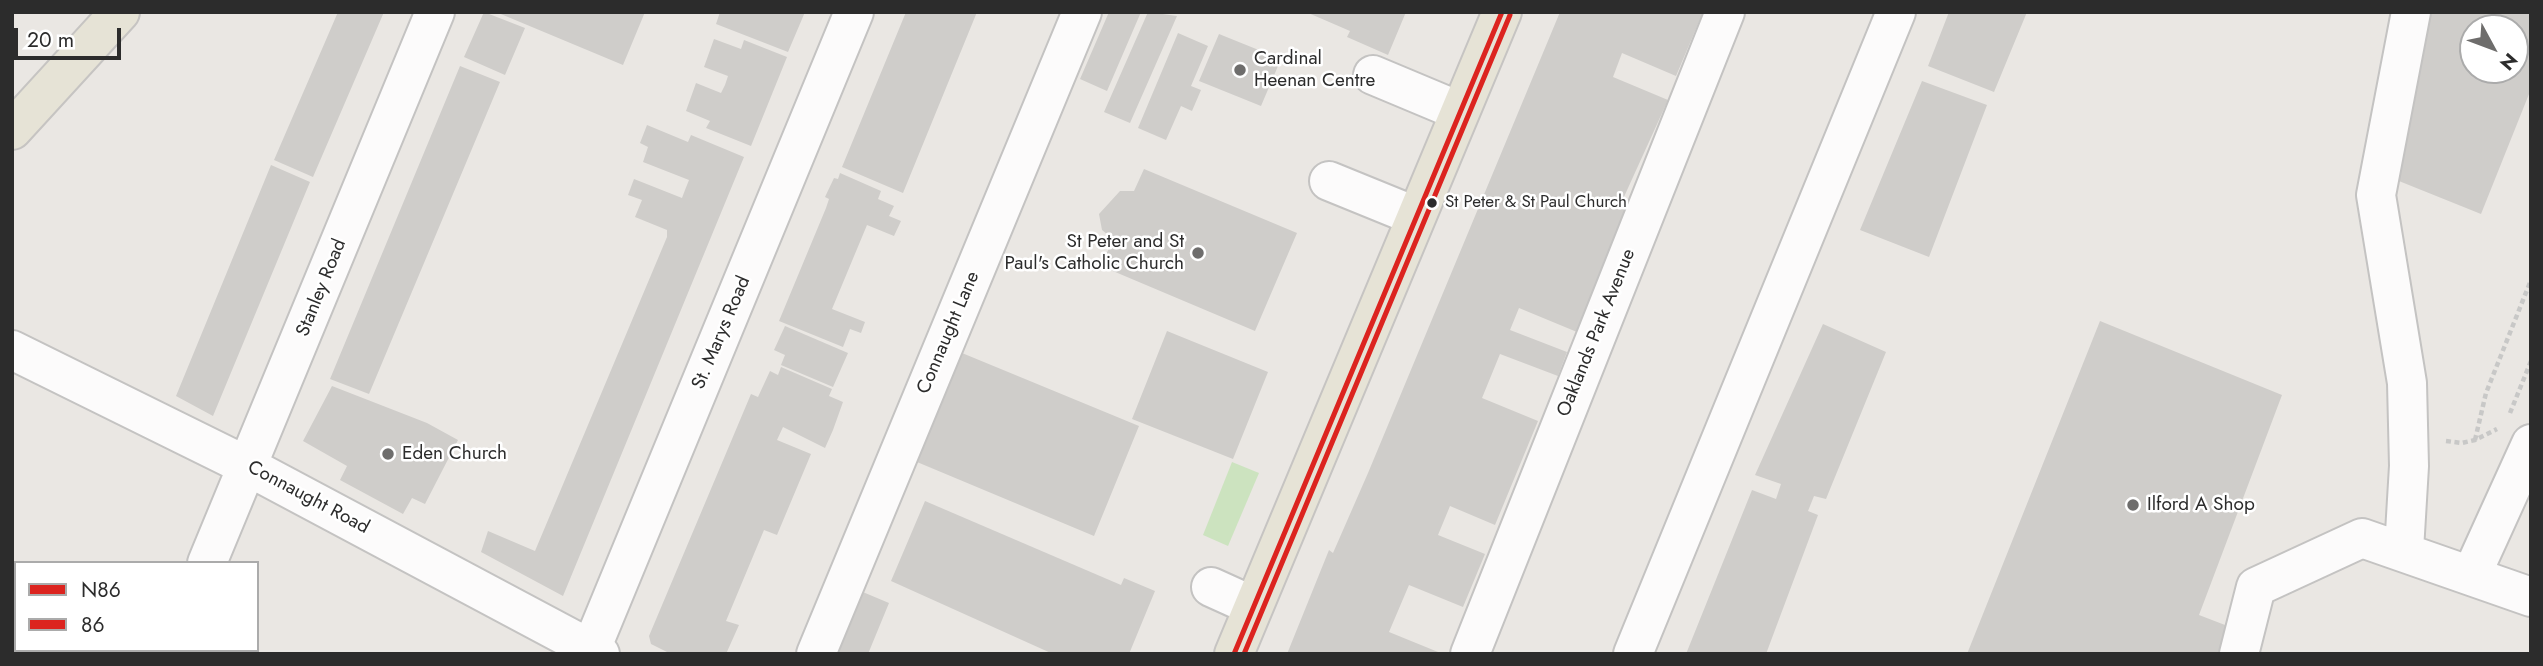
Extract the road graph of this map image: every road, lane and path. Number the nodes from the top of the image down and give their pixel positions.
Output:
1 (121, 12) edge
2 (435, 12) edge
3 (854, 12) edge
4 (1082, 12) edge
5 (1502, 12) edge
6 (1725, 12) edge
7 (1896, 12) edge
8 (2411, 12) edge
9 (1373, 75) dead end
10 (1459, 111) junction
11 (12, 130) edge
12 (1329, 181) dead end
13 (1415, 216) junction
14 (2531, 280) edge
15 (12, 350) edge
16 (2475, 440) dead end
17 (2531, 444) edge
18 (249, 467) junction
19 (2404, 550) junction
20 (208, 561) edge
21 (2471, 576) junction
22 (1211, 587) dead end
23 (2531, 597) edge
24 (1253, 606) junction
25 (593, 652) edge
26 (816, 654) edge
27 (1234, 654) edge
28 (1470, 654) edge
29 (1633, 654) edge
30 (2239, 654) edge

1 - 11 main road
2 - 18 street, Stanley Road
3 - 25 street, St. Marys Road
4 - 26 street, Connaught Lane
5 - 10 main road
6 - 28 street, Oaklands Park Avenue
7 - 29 street
8 - 19 street
9 - 10 street
10 - 13 main road
12 - 13 street
13 - 24 main road
14 - 16 path
15 - 18 street, Connaught Road
17 - 21 street
18 - 20 street, Stanley Road
18 - 25 street, Connaught Road
19 - 21 street
19 - 30 street
21 - 23 street
22 - 24 street
24 - 27 main road

